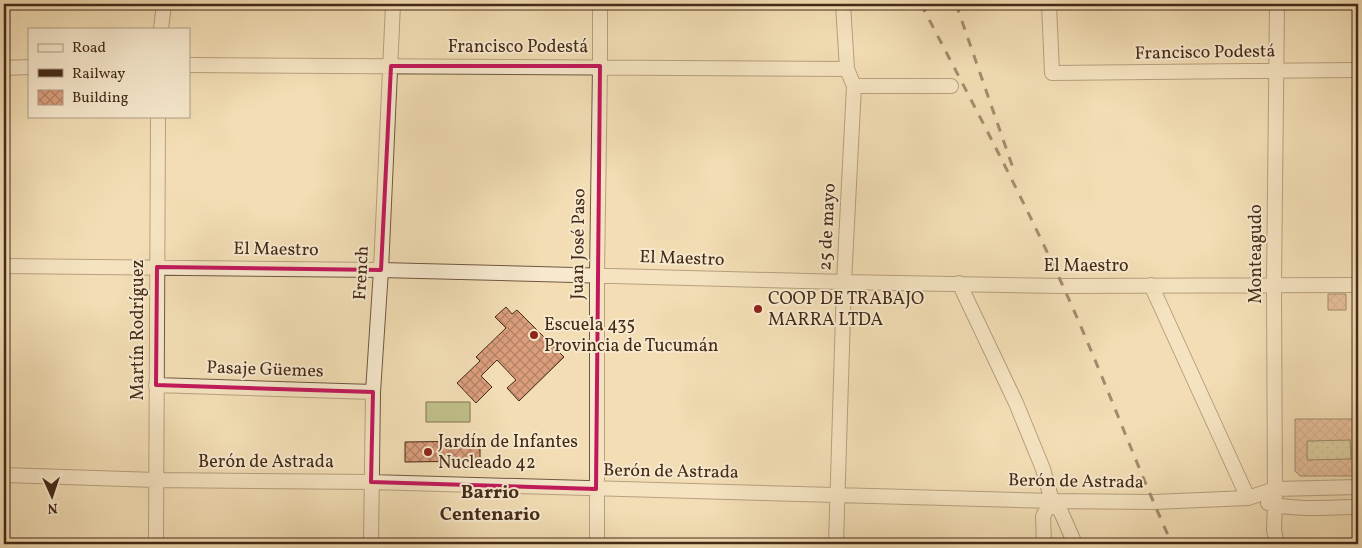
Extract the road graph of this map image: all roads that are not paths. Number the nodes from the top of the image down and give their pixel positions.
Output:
1 (164, 4) edge
2 (394, 4) edge
3 (600, 4) edge
4 (843, 4) edge
5 (1049, 4) edge
6 (1277, 4) edge
7 (161, 28) edge
8 (190, 65) edge
9 (392, 66) junction
10 (600, 66) junction
11 (28, 67) edge
12 (4, 68) edge
13 (847, 69) junction
14 (1358, 70) edge
15 (1276, 72) junction
16 (854, 86) junction
17 (952, 86) dead end
18 (158, 118) edge
19 (4, 266) edge
20 (157, 267) junction
21 (381, 270) junction
22 (597, 275) junction
23 (844, 282) junction
24 (959, 283) junction
25 (1274, 284) junction
26 (1152, 285) junction
27 (1358, 285) edge
28 (156, 385) junction
29 (373, 392) junction
30 (4, 475) edge
31 (156, 480) junction
32 (371, 482) junction
33 (1358, 487) edge
34 (596, 489) junction
35 (1275, 489) junction
36 (837, 495) junction
37 (1248, 498) junction
38 (1052, 501) junction
39 (1275, 505) junction
40 (1358, 507) edge
41 (156, 544) edge
42 (371, 544) edge
43 (597, 544) edge
44 (836, 544) edge
45 (1044, 544) edge
46 (1075, 544) edge
47 (1277, 544) edge

1 - 7 street
2 - 9 street, French
3 - 10 street, Juan José Paso
4 - 13 street, 25 de mayo
5 - 15 street, Francisco Podestá
6 - 15 street, Monteagudo
8 - 9 street, Francisco Podestá
9 - 10 street, Francisco Podestá
9 - 21 street, French
10 - 13 street, Francisco Podestá
10 - 22 street, Juan José Paso
11 - 12 street
13 - 16 street, 25 de mayo
14 - 15 street, Francisco Podestá
15 - 25 street, Monteagudo
16 - 17 street
16 - 23 street, 25 de mayo
18 - 20 street, Martín Rodríguez
19 - 20 street, El Maestro
20 - 21 street, El Maestro
20 - 28 street, Martín Rodríguez
21 - 22 street, El Maestro
21 - 29 street, French
22 - 23 street, El Maestro
22 - 34 street, Juan José Paso
23 - 24 street, El Maestro
23 - 36 street, 25 de mayo
24 - 26 street, El Maestro
24 - 38 street
25 - 26 street, El Maestro
25 - 27 street, El Maestro
25 - 35 street, Monteagudo
26 - 37 street
28 - 29 street, Pasaje Güemes
28 - 31 street, Martín Rodríguez
29 - 32 street, French
30 - 31 street, Berón de Astrada
31 - 32 street, Berón de Astrada
31 - 41 street, Martín Rodríguez
32 - 34 street, Berón de Astrada
32 - 42 street, French
33 - 35 street
34 - 36 street, Berón de Astrada
34 - 43 street, Juan José Paso
35 - 37 street
35 - 39 street, Monteagudo
36 - 38 street, Berón de Astrada
36 - 44 street, 25 de mayo
37 - 38 street, Berón de Astrada
37 - 39 street
38 - 45 street
38 - 46 street
39 - 40 street
39 - 47 street, Monteagudo

